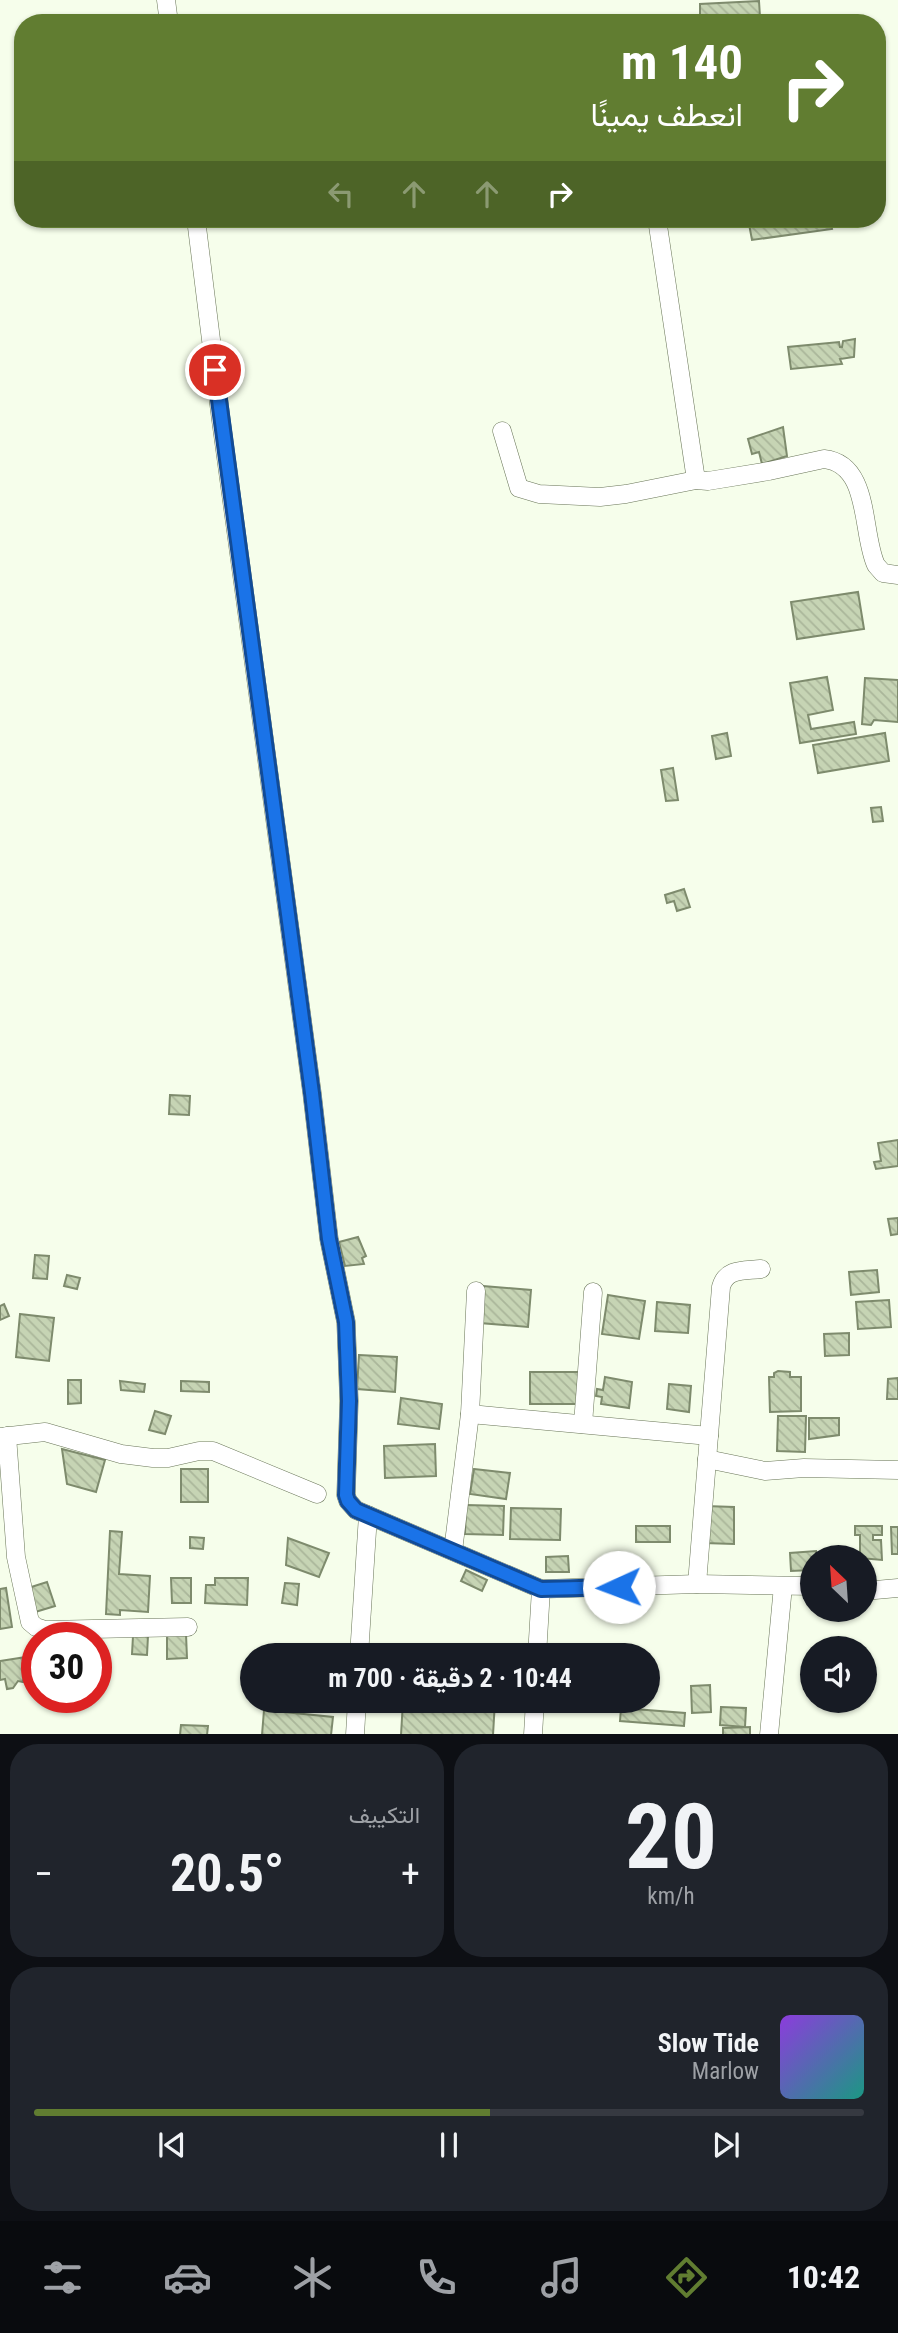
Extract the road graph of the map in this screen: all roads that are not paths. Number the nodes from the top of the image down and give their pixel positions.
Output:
1 (198, 228) edge
2 (658, 228) edge
3 (502, 431) dead end
4 (696, 480) junction
5 (898, 575) edge
6 (761, 1269) dead end
7 (476, 1290) dead end
8 (593, 1292) dead end
9 (470, 1414) junction
10 (583, 1424) junction
11 (4, 1436) edge
12 (709, 1436) junction
13 (707, 1459) junction
14 (898, 1470) edge
15 (317, 1494) dead end
16 (368, 1515) junction
17 (453, 1551) junction
18 (697, 1584) junction
19 (783, 1586) junction
20 (800, 1586) edge
21 (898, 1588) edge
22 (541, 1589) junction
23 (877, 1590) edge
24 (188, 1627) dead end
25 (360, 1643) edge
26 (538, 1643) edge
27 (356, 1713) edge
28 (534, 1713) edge
29 (355, 1734) edge
30 (533, 1734) edge
31 (769, 1734) edge

1 - 16 street
2 - 4 street
3 - 4 street
4 - 5 street
6 - 12 street
7 - 9 street
8 - 10 street
9 - 10 street
9 - 17 street
10 - 12 street
11 - 15 street
11 - 24 street
12 - 13 street
13 - 14 street
13 - 18 street
16 - 17 street
16 - 25 street
17 - 22 street
18 - 19 street
18 - 22 street
19 - 20 street
19 - 31 street
21 - 23 street
22 - 26 street
27 - 29 street
28 - 30 street

